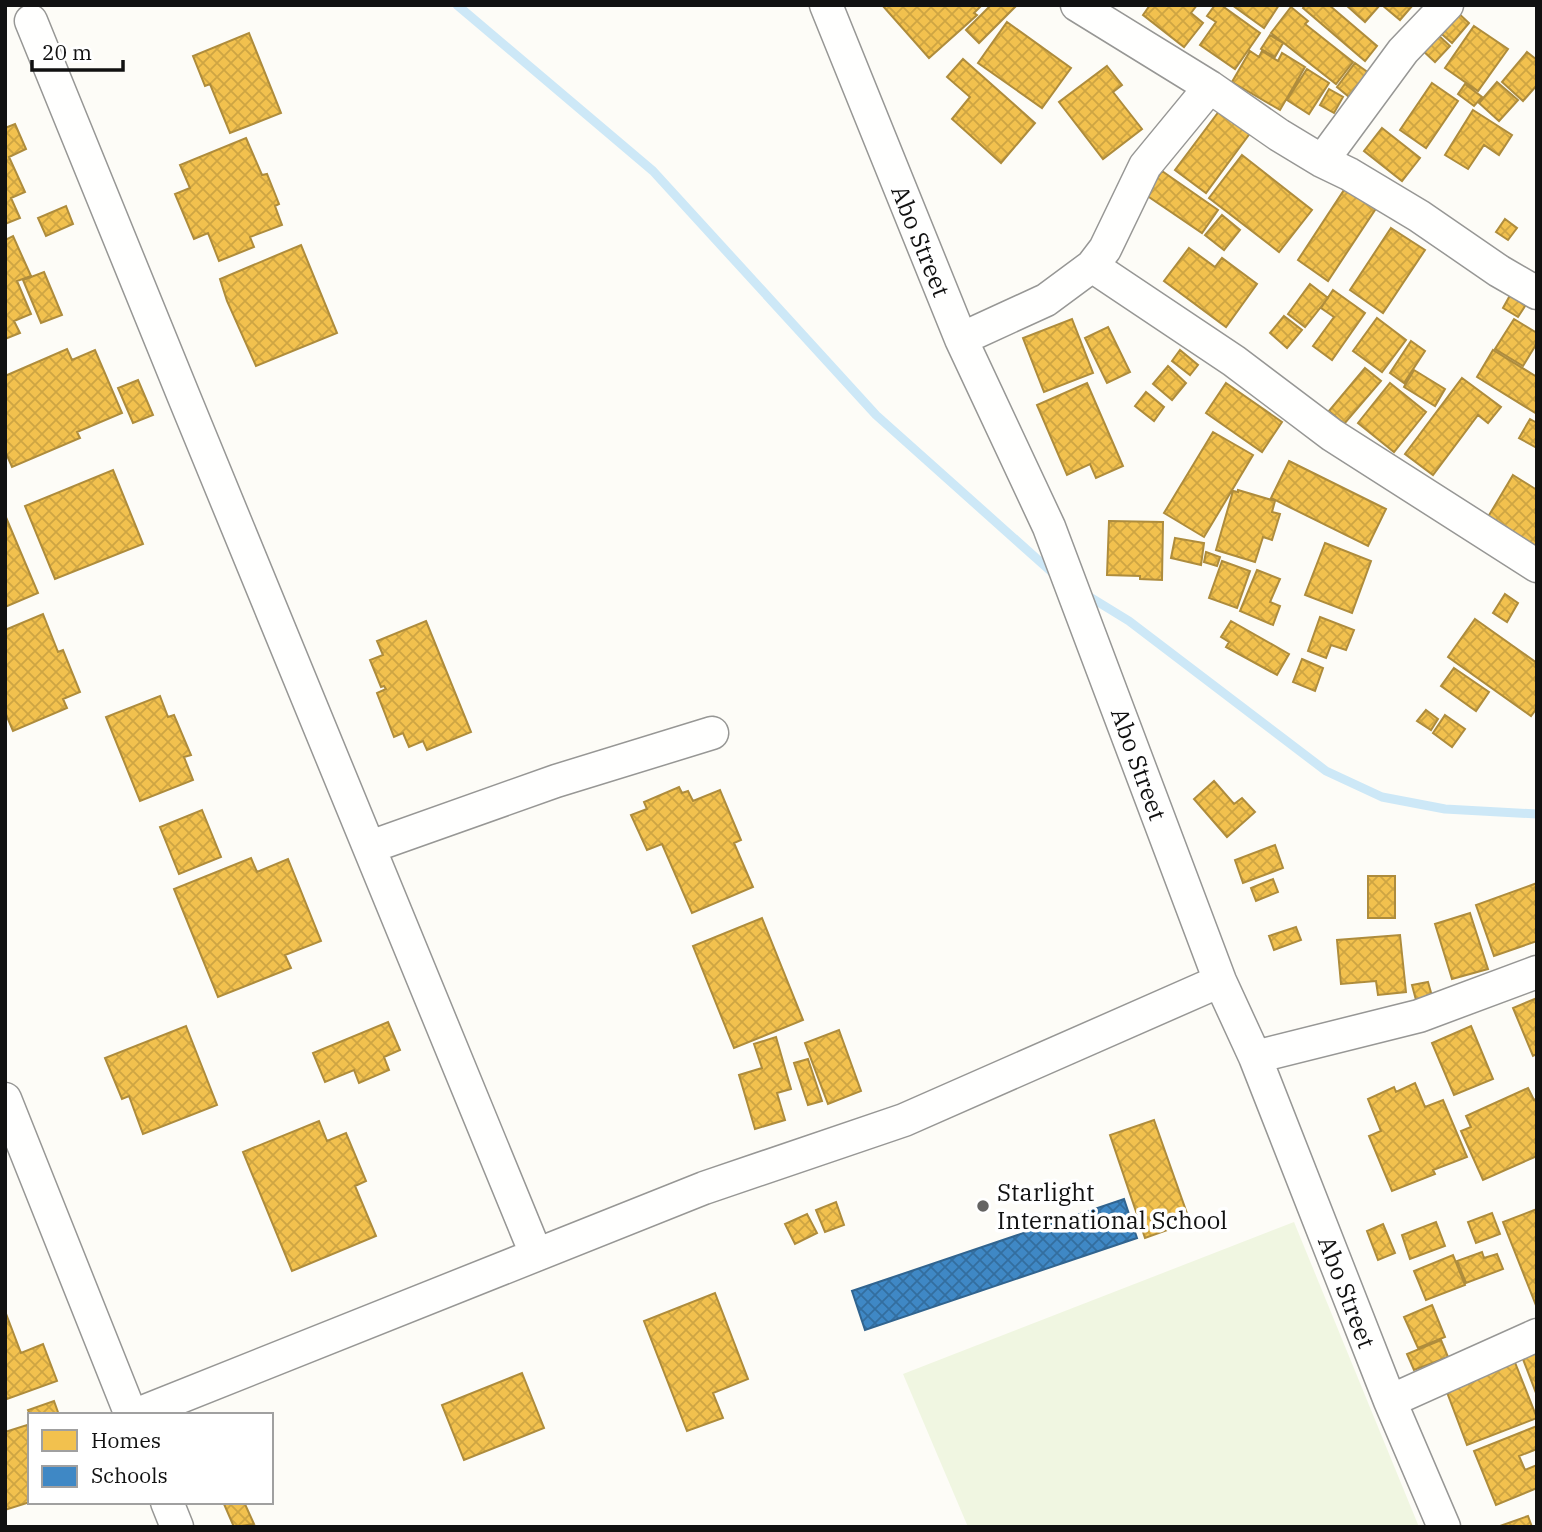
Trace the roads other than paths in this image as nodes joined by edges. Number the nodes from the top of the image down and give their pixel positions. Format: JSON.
{"nodes":[{"id":1,"x":826,"y":5,"type":"edge"},
{"id":2,"x":1447,"y":5,"type":"edge"},
{"id":3,"x":1094,"y":9,"type":"edge"},
{"id":4,"x":31,"y":21,"type":"dead end"},
{"id":5,"x":1210,"y":87,"type":"junction"},
{"id":6,"x":1322,"y":161,"type":"junction"},
{"id":7,"x":1092,"y":266,"type":"junction"},
{"id":8,"x":1537,"y":293,"type":"edge"},
{"id":9,"x":961,"y":339,"type":"junction"},
{"id":10,"x":1537,"y":566,"type":"edge"},
{"id":11,"x":712,"y":733,"type":"dead end"},
{"id":12,"x":370,"y":847,"type":"junction"},
{"id":13,"x":1537,"y":972,"type":"edge"},
{"id":14,"x":1220,"y":981,"type":"junction"},
{"id":15,"x":1255,"y":1057,"type":"junction"},
{"id":16,"x":5,"y":1099,"type":"edge"},
{"id":17,"x":536,"y":1254,"type":"junction"},
{"id":18,"x":1537,"y":1335,"type":"edge"},
{"id":19,"x":1390,"y":1401,"type":"junction"},
{"id":20,"x":132,"y":1413,"type":"edge"},
{"id":21,"x":138,"y":1413,"type":"edge"},
{"id":22,"x":168,"y":1504,"type":"edge"},
{"id":23,"x":177,"y":1527,"type":"edge"},
{"id":24,"x":1444,"y":1527,"type":"edge"}],
"edges":[{"from":1,"to":9,"type":"street","name":"Abo Street"},
{"from":2,"to":6,"type":"street"},
{"from":3,"to":5,"type":"street"},
{"from":4,"to":12,"type":"street"},
{"from":5,"to":6,"type":"street"},
{"from":5,"to":7,"type":"street"},
{"from":6,"to":8,"type":"street"},
{"from":7,"to":9,"type":"street"},
{"from":7,"to":10,"type":"street"},
{"from":9,"to":14,"type":"street","name":"Abo Street"},
{"from":11,"to":12,"type":"street"},
{"from":12,"to":17,"type":"street"},
{"from":13,"to":15,"type":"street"},
{"from":14,"to":15,"type":"street","name":"Abo Street"},
{"from":14,"to":17,"type":"street"},
{"from":15,"to":19,"type":"street","name":"Abo Street"},
{"from":16,"to":20,"type":"street"},
{"from":17,"to":21,"type":"street"},
{"from":18,"to":19,"type":"street"},
{"from":19,"to":24,"type":"street","name":"Abo Street"},
{"from":22,"to":23,"type":"street"}]}
